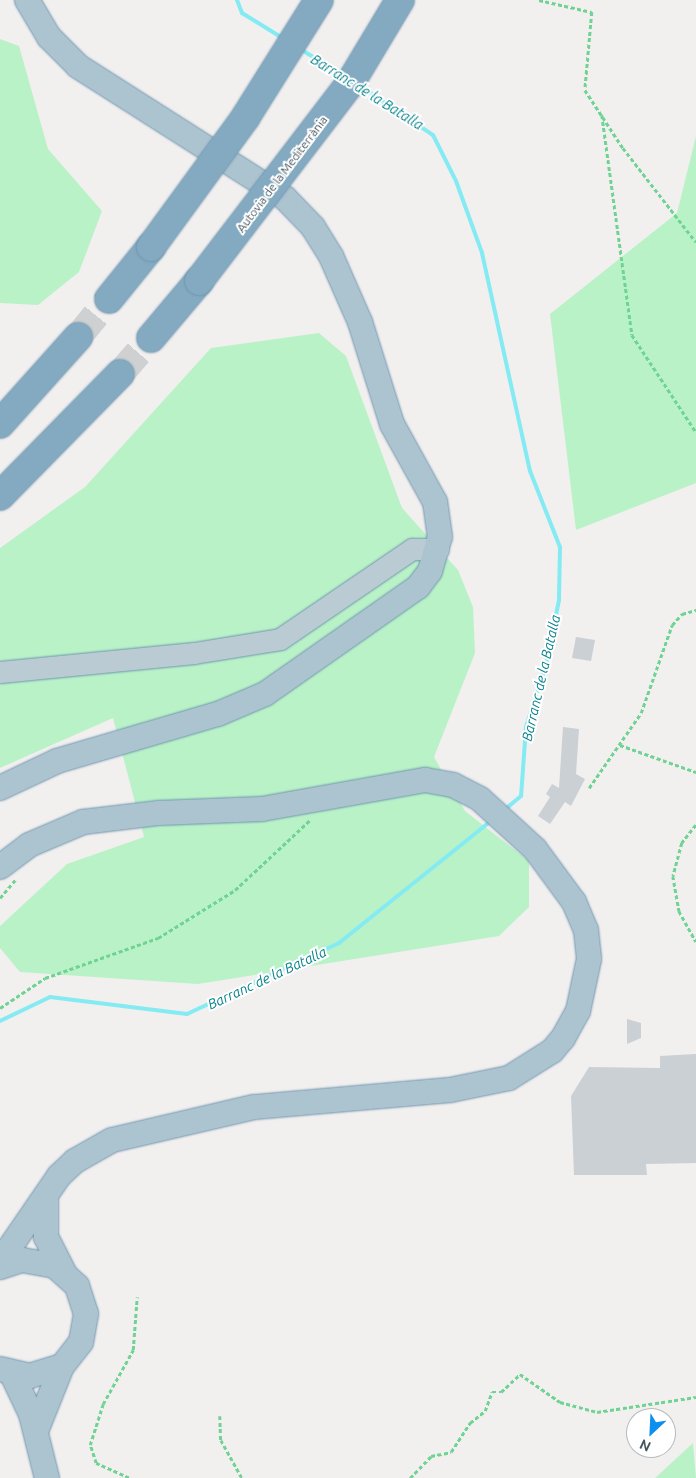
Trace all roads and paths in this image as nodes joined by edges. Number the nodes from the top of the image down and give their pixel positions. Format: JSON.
{"nodes":[{"id":1,"x":27,"y":0,"type":"edge"},
{"id":2,"x":319,"y":0,"type":"edge"},
{"id":3,"x":400,"y":0,"type":"edge"},
{"id":4,"x":539,"y":0,"type":"edge"},
{"id":5,"x":602,"y":115,"type":"junction"},
{"id":6,"x":696,"y":242,"type":"edge"},
{"id":7,"x":110,"y":299,"type":"tunnel mouth"},
{"id":8,"x":78,"y":337,"type":"tunnel mouth"},
{"id":9,"x":151,"y":338,"type":"tunnel mouth"},
{"id":10,"x":120,"y":374,"type":"tunnel mouth"},
{"id":11,"x":0,"y":424,"type":"edge"},
{"id":12,"x":696,"y":432,"type":"edge"},
{"id":13,"x":0,"y":496,"type":"edge"},
{"id":14,"x":438,"y":550,"type":"junction"},
{"id":15,"x":696,"y":610,"type":"edge"},
{"id":16,"x":0,"y":672,"type":"edge"},
{"id":17,"x":620,"y":745,"type":"junction"},
{"id":18,"x":696,"y":772,"type":"edge"},
{"id":19,"x":0,"y":788,"type":"edge"},
{"id":20,"x":589,"y":788,"type":"dead end"},
{"id":21,"x":318,"y":813,"type":"dead end"},
{"id":22,"x":696,"y":825,"type":"edge"},
{"id":23,"x":0,"y":866,"type":"edge"},
{"id":24,"x":696,"y":942,"type":"edge"},
{"id":25,"x":0,"y":1008,"type":"edge"},
{"id":26,"x":47,"y":1192,"type":"junction"},
{"id":27,"x":0,"y":1262,"type":"edge"},
{"id":28,"x":0,"y":1267,"type":"edge"},
{"id":29,"x":64,"y":1272,"type":"junction"},
{"id":30,"x":137,"y":1296,"type":"dead end"},
{"id":31,"x":62,"y":1366,"type":"junction"},
{"id":32,"x":6,"y":1371,"type":"edge"},
{"id":33,"x":696,"y":1397,"type":"edge"},
{"id":34,"x":220,"y":1416,"type":"dead end"},
{"id":35,"x":36,"y":1431,"type":"junction"},
{"id":36,"x":47,"y":1478,"type":"edge"},
{"id":37,"x":128,"y":1478,"type":"edge"},
{"id":38,"x":242,"y":1478,"type":"edge"},
{"id":39,"x":410,"y":1478,"type":"edge"}],
"edges":[{"from":1,"to":14,"type":"main road"},
{"from":2,"to":7,"type":"highway","bridge":true},
{"from":3,"to":9,"type":"highway","name":"Autovia de la Mediterrània","bridge":true},
{"from":4,"to":5,"type":"path"},
{"from":5,"to":6,"type":"path"},
{"from":5,"to":12,"type":"path"},
{"from":8,"to":11,"type":"highway"},
{"from":10,"to":13,"type":"highway"},
{"from":14,"to":16,"type":"street"},
{"from":14,"to":19,"type":"main road"},
{"from":15,"to":17,"type":"path"},
{"from":17,"to":18,"type":"path"},
{"from":17,"to":20,"type":"path"},
{"from":21,"to":25,"type":"path"},
{"from":22,"to":24,"type":"path"},
{"from":23,"to":26,"type":"main road"},
{"from":26,"to":27,"type":"main road"},
{"from":26,"to":29,"type":"main road"},
{"from":28,"to":29,"type":"main road"},
{"from":29,"to":31,"type":"main road"},
{"from":30,"to":37,"type":"path"},
{"from":31,"to":32,"type":"main road"},
{"from":31,"to":35,"type":"main road"},
{"from":32,"to":35,"type":"main road"},
{"from":33,"to":39,"type":"path"},
{"from":34,"to":38,"type":"path"},
{"from":35,"to":36,"type":"main road"}]}
